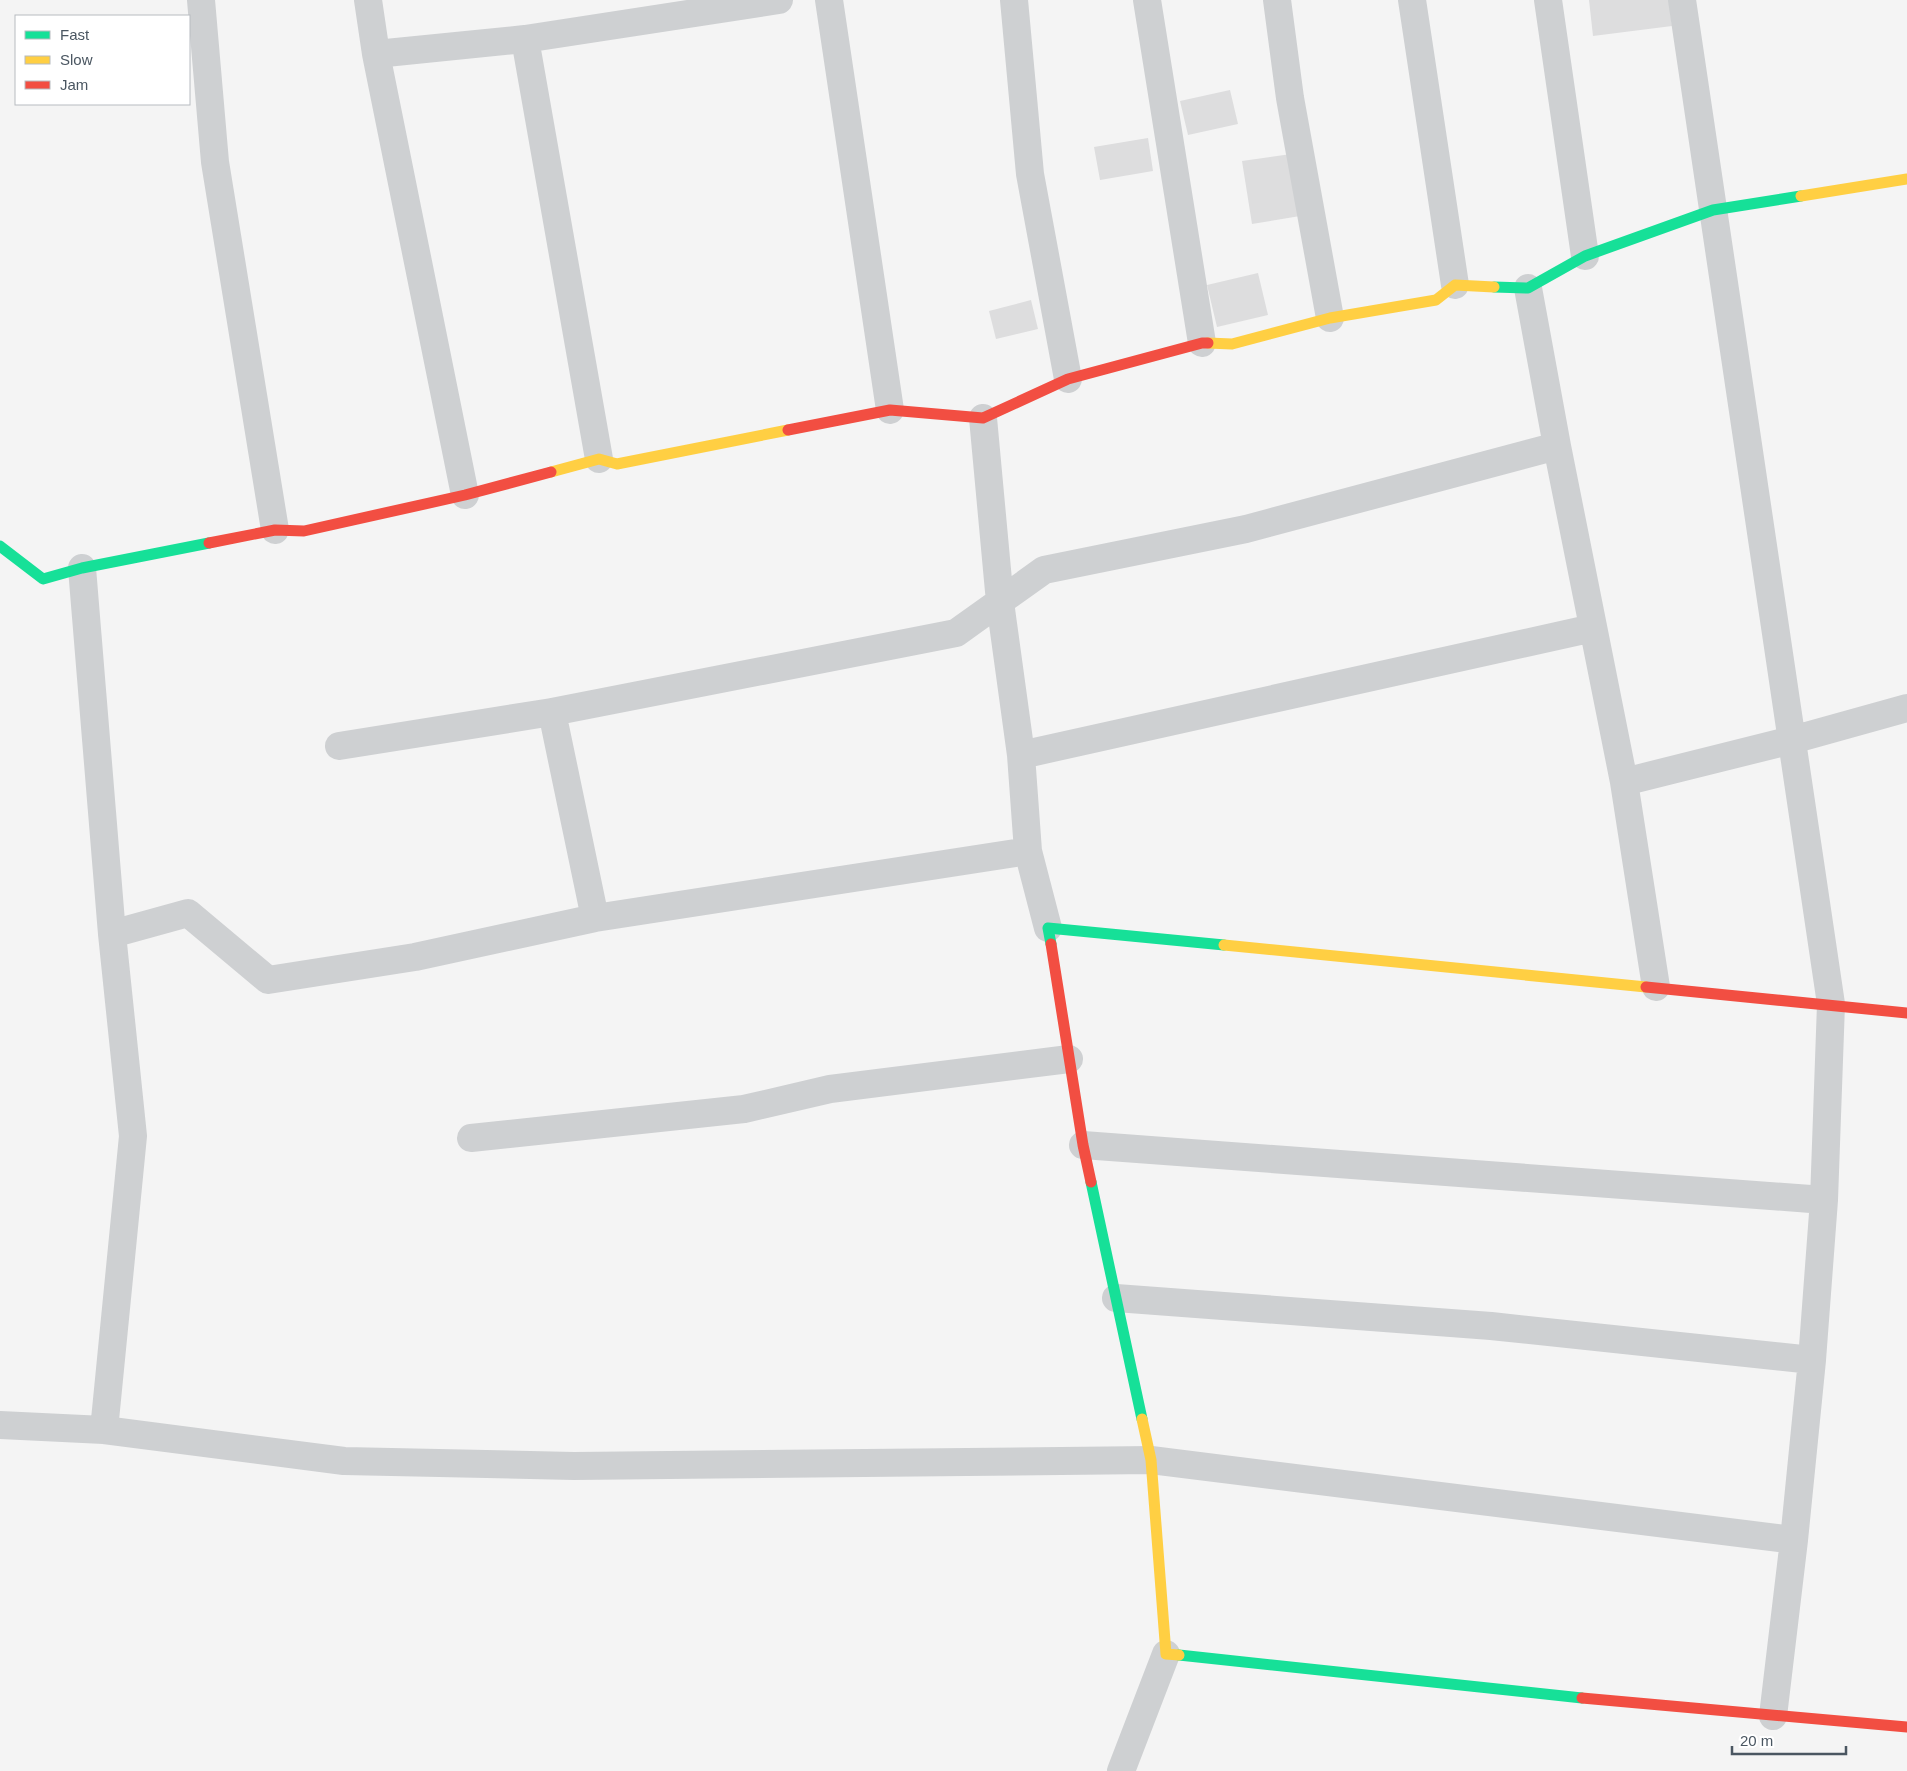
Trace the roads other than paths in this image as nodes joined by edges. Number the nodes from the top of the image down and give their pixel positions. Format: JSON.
{"nodes":[{"id":1,"x":201,"y":0,"type":"edge"},
{"id":2,"x":368,"y":0,"type":"edge"},
{"id":3,"x":779,"y":0,"type":"edge"},
{"id":4,"x":830,"y":0,"type":"edge"},
{"id":5,"x":1014,"y":0,"type":"edge"},
{"id":6,"x":1147,"y":0,"type":"edge"},
{"id":7,"x":1277,"y":0,"type":"edge"},
{"id":8,"x":1412,"y":0,"type":"edge"},
{"id":9,"x":1548,"y":0,"type":"edge"},
{"id":10,"x":1682,"y":0,"type":"edge"},
{"id":11,"x":525,"y":39,"type":"junction"},
{"id":12,"x":376,"y":54,"type":"junction"},
{"id":13,"x":1907,"y":179,"type":"edge"},
{"id":14,"x":1713,"y":210,"type":"junction"},
{"id":15,"x":1585,"y":256,"type":"junction"},
{"id":16,"x":1455,"y":285,"type":"junction"},
{"id":17,"x":1528,"y":288,"type":"junction"},
{"id":18,"x":1330,"y":318,"type":"junction"},
{"id":19,"x":1202,"y":343,"type":"junction"},
{"id":20,"x":1068,"y":379,"type":"junction"},
{"id":21,"x":890,"y":410,"type":"junction"},
{"id":22,"x":983,"y":418,"type":"junction"},
{"id":23,"x":1557,"y":446,"type":"junction"},
{"id":24,"x":599,"y":459,"type":"junction"},
{"id":25,"x":465,"y":495,"type":"junction"},
{"id":26,"x":274,"y":530,"type":"junction"},
{"id":27,"x":0,"y":546,"type":"edge"},
{"id":28,"x":82,"y":568,"type":"junction"},
{"id":29,"x":1000,"y":602,"type":"junction"},
{"id":30,"x":1593,"y":628,"type":"junction"},
{"id":31,"x":1907,"y":708,"type":"edge"},
{"id":32,"x":552,"y":712,"type":"junction"},
{"id":33,"x":1792,"y":740,"type":"junction"},
{"id":34,"x":339,"y":746,"type":"dead end"},
{"id":35,"x":1021,"y":755,"type":"junction"},
{"id":36,"x":1624,"y":782,"type":"junction"},
{"id":37,"x":1028,"y":851,"type":"junction"},
{"id":38,"x":594,"y":918,"type":"junction"},
{"id":39,"x":1048,"y":928,"type":"junction"},
{"id":40,"x":112,"y":934,"type":"junction"},
{"id":41,"x":1656,"y":987,"type":"junction"},
{"id":42,"x":1831,"y":1004,"type":"junction"},
{"id":43,"x":1907,"y":1013,"type":"edge"},
{"id":44,"x":1069,"y":1059,"type":"junction"},
{"id":45,"x":471,"y":1138,"type":"dead end"},
{"id":46,"x":1083,"y":1145,"type":"junction"},
{"id":47,"x":1824,"y":1200,"type":"junction"},
{"id":48,"x":1116,"y":1298,"type":"junction"},
{"id":49,"x":1812,"y":1360,"type":"junction"},
{"id":50,"x":0,"y":1425,"type":"edge"},
{"id":51,"x":104,"y":1430,"type":"junction"},
{"id":52,"x":1151,"y":1460,"type":"junction"},
{"id":53,"x":1794,"y":1540,"type":"junction"},
{"id":54,"x":1166,"y":1654,"type":"junction"},
{"id":55,"x":1773,"y":1716,"type":"junction"},
{"id":56,"x":1907,"y":1727,"type":"edge"},
{"id":57,"x":1121,"y":1771,"type":"edge"}],
"edges":[{"from":1,"to":26,"type":"street"},
{"from":2,"to":12,"type":"street"},
{"from":3,"to":11,"type":"street"},
{"from":4,"to":21,"type":"street"},
{"from":5,"to":20,"type":"street"},
{"from":6,"to":19,"type":"street"},
{"from":7,"to":18,"type":"street"},
{"from":8,"to":16,"type":"street"},
{"from":9,"to":15,"type":"street"},
{"from":10,"to":14,"type":"street"},
{"from":11,"to":12,"type":"street"},
{"from":11,"to":24,"type":"street"},
{"from":12,"to":25,"type":"street"},
{"from":13,"to":14,"type":"street"},
{"from":14,"to":15,"type":"street"},
{"from":14,"to":33,"type":"street"},
{"from":15,"to":17,"type":"street"},
{"from":16,"to":17,"type":"street"},
{"from":16,"to":18,"type":"street"},
{"from":17,"to":23,"type":"street"},
{"from":18,"to":19,"type":"street"},
{"from":19,"to":20,"type":"street"},
{"from":20,"to":22,"type":"street"},
{"from":21,"to":22,"type":"street"},
{"from":21,"to":24,"type":"street"},
{"from":22,"to":29,"type":"street"},
{"from":23,"to":29,"type":"street"},
{"from":23,"to":30,"type":"street"},
{"from":24,"to":25,"type":"street"},
{"from":25,"to":26,"type":"street"},
{"from":26,"to":28,"type":"street"},
{"from":27,"to":28,"type":"street"},
{"from":28,"to":40,"type":"street"},
{"from":29,"to":32,"type":"street"},
{"from":29,"to":35,"type":"street"},
{"from":30,"to":35,"type":"street"},
{"from":30,"to":36,"type":"street"},
{"from":31,"to":33,"type":"street"},
{"from":32,"to":34,"type":"street"},
{"from":32,"to":38,"type":"street"},
{"from":33,"to":36,"type":"street"},
{"from":33,"to":42,"type":"street"},
{"from":35,"to":37,"type":"street"},
{"from":36,"to":41,"type":"street"},
{"from":37,"to":38,"type":"street"},
{"from":37,"to":39,"type":"street"},
{"from":38,"to":40,"type":"street"},
{"from":39,"to":41,"type":"street"},
{"from":39,"to":44,"type":"street"},
{"from":40,"to":51,"type":"street"},
{"from":41,"to":42,"type":"street"},
{"from":42,"to":43,"type":"street"},
{"from":42,"to":47,"type":"street"},
{"from":44,"to":45,"type":"street"},
{"from":44,"to":46,"type":"street"},
{"from":46,"to":47,"type":"street"},
{"from":46,"to":48,"type":"street"},
{"from":47,"to":49,"type":"street"},
{"from":48,"to":49,"type":"street"},
{"from":48,"to":52,"type":"street"},
{"from":49,"to":53,"type":"street"},
{"from":50,"to":51,"type":"street"},
{"from":51,"to":52,"type":"street"},
{"from":52,"to":53,"type":"street"},
{"from":52,"to":54,"type":"street"},
{"from":53,"to":55,"type":"street"},
{"from":54,"to":55,"type":"street"},
{"from":54,"to":57,"type":"street"},
{"from":55,"to":56,"type":"street"}]}
